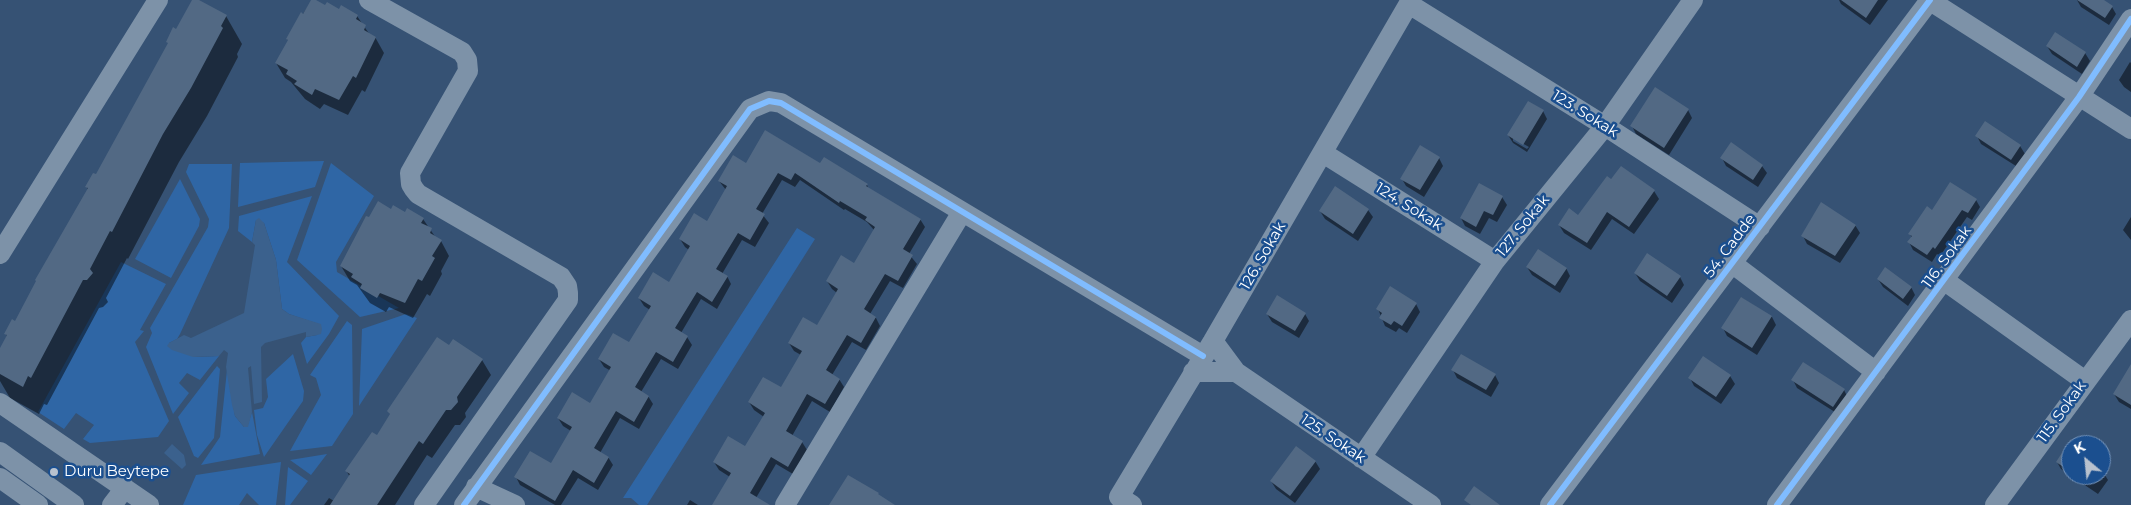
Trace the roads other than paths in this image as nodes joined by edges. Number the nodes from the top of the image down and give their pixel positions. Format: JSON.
{"nodes":[{"id":1,"x":158,"y":0,"type":"edge"},
{"id":2,"x":369,"y":0,"type":"edge"},
{"id":3,"x":1693,"y":0,"type":"edge"},
{"id":4,"x":1929,"y":0,"type":"edge"},
{"id":5,"x":1410,"y":2,"type":"edge"},
{"id":6,"x":2131,"y":19,"type":"edge"},
{"id":7,"x":2079,"y":97,"type":"junction"},
{"id":8,"x":1605,"y":126,"type":"junction"},
{"id":9,"x":2131,"y":129,"type":"edge"},
{"id":10,"x":1323,"y":153,"type":"junction"},
{"id":11,"x":962,"y":212,"type":"junction"},
{"id":12,"x":1760,"y":227,"type":"junction"},
{"id":13,"x":0,"y":254,"type":"edge"},
{"id":14,"x":1495,"y":261,"type":"junction"},
{"id":15,"x":1733,"y":264,"type":"junction"},
{"id":16,"x":1944,"y":281,"type":"junction"},
{"id":17,"x":2131,"y":320,"type":"edge"},
{"id":18,"x":1203,"y":356,"type":"junction"},
{"id":19,"x":1236,"y":372,"type":"junction"},
{"id":20,"x":1876,"y":372,"type":"junction"},
{"id":21,"x":2085,"y":381,"type":"junction"},
{"id":22,"x":0,"y":403,"type":"edge"},
{"id":23,"x":0,"y":452,"type":"edge"},
{"id":24,"x":1361,"y":458,"type":"junction"},
{"id":25,"x":0,"y":478,"type":"edge"},
{"id":26,"x":476,"y":487,"type":"junction"},
{"id":27,"x":125,"y":488,"type":"junction"},
{"id":28,"x":1122,"y":502,"type":"edge"},
{"id":29,"x":38,"y":505,"type":"edge"},
{"id":30,"x":74,"y":505,"type":"edge"},
{"id":31,"x":112,"y":505,"type":"edge"},
{"id":32,"x":149,"y":505,"type":"edge"},
{"id":33,"x":424,"y":505,"type":"edge"},
{"id":34,"x":464,"y":505,"type":"edge"},
{"id":35,"x":515,"y":505,"type":"edge"},
{"id":36,"x":785,"y":505,"type":"edge"},
{"id":37,"x":1431,"y":505,"type":"edge"},
{"id":38,"x":1550,"y":505,"type":"edge"},
{"id":39,"x":1777,"y":505,"type":"edge"},
{"id":40,"x":1995,"y":505,"type":"edge"}],
"edges":[{"from":1,"to":13,"type":"street"},
{"from":2,"to":33,"type":"street"},
{"from":3,"to":8,"type":"street","name":"127. Sokak"},
{"from":4,"to":7,"type":"street"},
{"from":4,"to":12,"type":"street","name":"54. Cadde"},
{"from":5,"to":8,"type":"street","name":"123. Sokak"},
{"from":5,"to":10,"type":"street","name":"126. Sokak"},
{"from":6,"to":7,"type":"street","name":"116. Sokak"},
{"from":7,"to":9,"type":"street"},
{"from":7,"to":16,"type":"street","name":"116. Sokak"},
{"from":8,"to":12,"type":"street","name":"123. Sokak"},
{"from":8,"to":14,"type":"street","name":"127. Sokak"},
{"from":10,"to":14,"type":"street","name":"124. Sokak"},
{"from":10,"to":18,"type":"street","name":"126. Sokak"},
{"from":11,"to":18,"type":"street"},
{"from":11,"to":26,"type":"street"},
{"from":11,"to":36,"type":"street"},
{"from":12,"to":15,"type":"street","name":"54. Cadde"},
{"from":14,"to":24,"type":"street","name":"127. Sokak"},
{"from":15,"to":20,"type":"street"},
{"from":15,"to":38,"type":"street","name":"54. Cadde"},
{"from":16,"to":20,"type":"street","name":"116. Sokak"},
{"from":16,"to":21,"type":"street"},
{"from":17,"to":21,"type":"street","name":"115. Sokak"},
{"from":18,"to":19,"type":"street","name":"125. Sokak"},
{"from":18,"to":19,"type":"street"},
{"from":18,"to":28,"type":"street","name":"126. Sokak"},
{"from":19,"to":24,"type":"street","name":"125. Sokak"},
{"from":20,"to":39,"type":"street","name":"116. Sokak"},
{"from":21,"to":40,"type":"street","name":"115. Sokak"},
{"from":22,"to":27,"type":"street"},
{"from":23,"to":30,"type":"street"},
{"from":24,"to":37,"type":"street","name":"125. Sokak"},
{"from":25,"to":29,"type":"street"},
{"from":26,"to":34,"type":"street"},
{"from":26,"to":35,"type":"street"},
{"from":27,"to":31,"type":"street"},
{"from":27,"to":32,"type":"street"}]}
